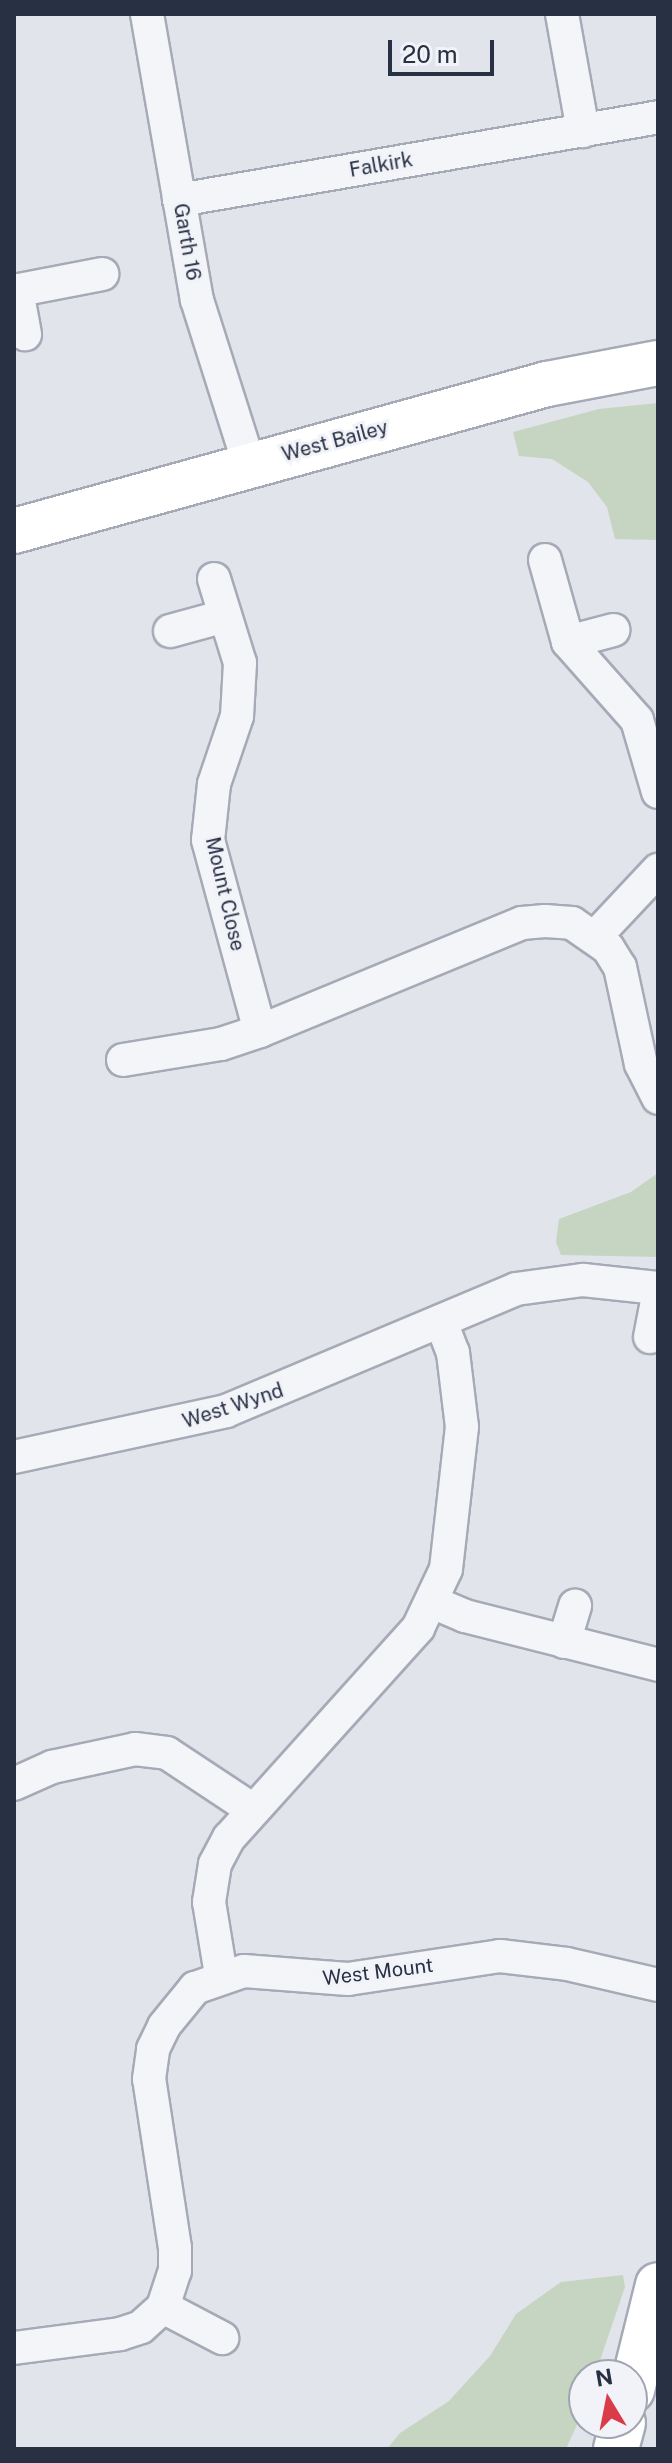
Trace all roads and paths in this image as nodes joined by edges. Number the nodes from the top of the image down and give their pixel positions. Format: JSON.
{"nodes":[{"id":1,"x":147,"y":14,"type":"edge"},
{"id":2,"x":562,"y":14,"type":"edge"},
{"id":3,"x":658,"y":117,"type":"edge"},
{"id":4,"x":583,"y":131,"type":"junction"},
{"id":5,"x":179,"y":200,"type":"junction"},
{"id":6,"x":102,"y":274,"type":"dead end"},
{"id":7,"x":16,"y":290,"type":"edge"},
{"id":8,"x":25,"y":334,"type":"dead end"},
{"id":9,"x":658,"y":363,"type":"edge"},
{"id":10,"x":249,"y":464,"type":"junction"},
{"id":11,"x":14,"y":531,"type":"edge"},
{"id":12,"x":545,"y":560,"type":"dead end"},
{"id":13,"x":214,"y":579,"type":"dead end"},
{"id":14,"x":225,"y":616,"type":"junction"},
{"id":15,"x":613,"y":630,"type":"dead end"},
{"id":16,"x":170,"y":631,"type":"dead end"},
{"id":17,"x":568,"y":642,"type":"junction"},
{"id":18,"x":658,"y":792,"type":"edge"},
{"id":19,"x":658,"y":870,"type":"edge"},
{"id":20,"x":596,"y":936,"type":"junction"},
{"id":21,"x":260,"y":1031,"type":"junction"},
{"id":22,"x":123,"y":1060,"type":"dead end"},
{"id":23,"x":658,"y":1098,"type":"edge"},
{"id":24,"x":658,"y":1288,"type":"edge"},
{"id":25,"x":658,"y":1296,"type":"edge"},
{"id":26,"x":441,"y":1321,"type":"junction"},
{"id":27,"x":650,"y":1337,"type":"dead end"},
{"id":28,"x":14,"y":1457,"type":"edge"},
{"id":29,"x":432,"y":1602,"type":"junction"},
{"id":30,"x":575,"y":1606,"type":"dead end"},
{"id":31,"x":564,"y":1642,"type":"junction"},
{"id":32,"x":658,"y":1665,"type":"edge"},
{"id":33,"x":14,"y":1784,"type":"edge"},
{"id":34,"x":253,"y":1810,"type":"junction"},
{"id":35,"x":221,"y":1975,"type":"junction"},
{"id":36,"x":658,"y":1985,"type":"edge"},
{"id":37,"x":658,"y":2285,"type":"edge"},
{"id":38,"x":163,"y":2307,"type":"junction"},
{"id":39,"x":222,"y":2338,"type":"dead end"},
{"id":40,"x":14,"y":2348,"type":"edge"},
{"id":41,"x":640,"y":2359,"type":"edge"}],
"edges":[{"from":1,"to":5,"type":"street","name":"Garth 16"},
{"from":2,"to":4,"type":"street"},
{"from":3,"to":4,"type":"street","name":"Falkirk"},
{"from":4,"to":5,"type":"street","name":"Falkirk"},
{"from":5,"to":10,"type":"street","name":"Garth 16"},
{"from":6,"to":7,"type":"street"},
{"from":7,"to":8,"type":"street"},
{"from":9,"to":10,"type":"street","name":"West Bailey"},
{"from":10,"to":11,"type":"street","name":"West Bailey"},
{"from":12,"to":17,"type":"street"},
{"from":13,"to":14,"type":"street","name":"Mount Close"},
{"from":14,"to":16,"type":"street"},
{"from":14,"to":21,"type":"street","name":"Mount Close"},
{"from":15,"to":17,"type":"street"},
{"from":17,"to":18,"type":"street"},
{"from":19,"to":20,"type":"street"},
{"from":20,"to":21,"type":"street"},
{"from":20,"to":23,"type":"street"},
{"from":21,"to":22,"type":"street"},
{"from":24,"to":26,"type":"street","name":"West Wynd"},
{"from":25,"to":27,"type":"street"},
{"from":26,"to":28,"type":"street","name":"West Wynd"},
{"from":26,"to":29,"type":"street"},
{"from":29,"to":31,"type":"street"},
{"from":29,"to":34,"type":"street"},
{"from":30,"to":31,"type":"street"},
{"from":31,"to":32,"type":"street"},
{"from":33,"to":34,"type":"street"},
{"from":34,"to":35,"type":"street"},
{"from":35,"to":36,"type":"street","name":"West Mount"},
{"from":35,"to":38,"type":"street","name":"West Mount"},
{"from":37,"to":41,"type":"street"},
{"from":38,"to":39,"type":"street"},
{"from":38,"to":40,"type":"street"}]}
